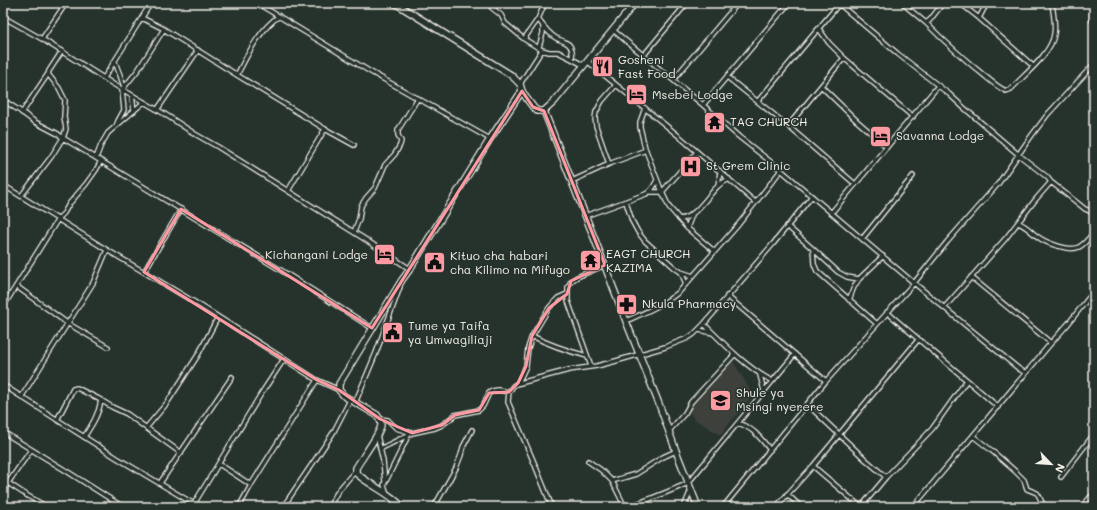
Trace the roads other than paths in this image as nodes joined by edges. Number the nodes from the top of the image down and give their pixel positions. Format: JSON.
{"nodes":[{"id":1,"x":66,"y":3,"type":"edge"},
{"id":2,"x":151,"y":3,"type":"edge"},
{"id":3,"x":257,"y":3,"type":"edge"},
{"id":4,"x":395,"y":3,"type":"edge"},
{"id":5,"x":488,"y":3,"type":"edge"},
{"id":6,"x":544,"y":3,"type":"edge"},
{"id":7,"x":635,"y":3,"type":"edge"},
{"id":8,"x":687,"y":3,"type":"edge"},
{"id":9,"x":738,"y":3,"type":"edge"},
{"id":10,"x":788,"y":3,"type":"edge"},
{"id":11,"x":839,"y":3,"type":"edge"},
{"id":12,"x":902,"y":3,"type":"edge"},
{"id":13,"x":943,"y":3,"type":"edge"},
{"id":14,"x":960,"y":3,"type":"edge"},
{"id":15,"x":987,"y":3,"type":"edge"},
{"id":16,"x":1052,"y":3,"type":"edge"},
{"id":17,"x":1092,"y":3,"type":"edge"},
{"id":18,"x":272,"y":11,"type":"junction"},
{"id":19,"x":279,"y":16,"type":"junction"},
{"id":20,"x":3,"y":17,"type":"edge"},
{"id":21,"x":142,"y":18,"type":"junction"},
{"id":22,"x":979,"y":18,"type":"junction"},
{"id":23,"x":538,"y":19,"type":"junction"},
{"id":24,"x":1092,"y":20,"type":"dead end"},
{"id":25,"x":272,"y":21,"type":"junction"},
{"id":26,"x":926,"y":23,"type":"junction"},
{"id":27,"x":544,"y":26,"type":"junction"},
{"id":28,"x":819,"y":28,"type":"junction"},
{"id":29,"x":164,"y":29,"type":"junction"},
{"id":30,"x":613,"y":30,"type":"junction"},
{"id":31,"x":42,"y":39,"type":"junction"},
{"id":32,"x":524,"y":39,"type":"junction"},
{"id":33,"x":541,"y":48,"type":"junction"},
{"id":34,"x":198,"y":50,"type":"junction"},
{"id":35,"x":62,"y":51,"type":"junction"},
{"id":36,"x":644,"y":56,"type":"junction"},
{"id":37,"x":844,"y":58,"type":"junction"},
{"id":38,"x":572,"y":59,"type":"junction"},
{"id":39,"x":114,"y":62,"type":"junction"},
{"id":40,"x":585,"y":63,"type":"junction"},
{"id":41,"x":1094,"y":64,"type":"edge"},
{"id":42,"x":1033,"y":66,"type":"junction"},
{"id":43,"x":48,"y":74,"type":"junction"},
{"id":44,"x":236,"y":75,"type":"junction"},
{"id":45,"x":727,"y":77,"type":"junction"},
{"id":46,"x":104,"y":78,"type":"junction"},
{"id":47,"x":674,"y":80,"type":"junction"},
{"id":48,"x":520,"y":84,"type":"junction"},
{"id":49,"x":616,"y":85,"type":"junction"},
{"id":50,"x":821,"y":86,"type":"junction"},
{"id":51,"x":938,"y":86,"type":"junction"},
{"id":52,"x":123,"y":88,"type":"junction"},
{"id":53,"x":522,"y":91,"type":"junction"},
{"id":54,"x":132,"y":95,"type":"junction"},
{"id":55,"x":418,"y":98,"type":"junction"},
{"id":56,"x":3,"y":100,"type":"edge"},
{"id":57,"x":758,"y":101,"type":"junction"},
{"id":58,"x":144,"y":102,"type":"junction"},
{"id":59,"x":703,"y":105,"type":"junction"},
{"id":60,"x":645,"y":108,"type":"junction"},
{"id":61,"x":158,"y":110,"type":"junction"},
{"id":62,"x":134,"y":111,"type":"junction"},
{"id":63,"x":544,"y":111,"type":"junction"},
{"id":64,"x":22,"y":113,"type":"junction"},
{"id":65,"x":913,"y":117,"type":"junction"},
{"id":66,"x":116,"y":126,"type":"junction"},
{"id":67,"x":788,"y":126,"type":"junction"},
{"id":68,"x":325,"y":129,"type":"junction"},
{"id":69,"x":63,"y":138,"type":"junction"},
{"id":70,"x":490,"y":139,"type":"junction"},
{"id":71,"x":354,"y":145,"type":"dead end"},
{"id":72,"x":887,"y":147,"type":"junction"},
{"id":73,"x":646,"y":150,"type":"junction"},
{"id":74,"x":639,"y":152,"type":"junction"},
{"id":75,"x":697,"y":152,"type":"junction"},
{"id":76,"x":1019,"y":155,"type":"junction"},
{"id":77,"x":649,"y":157,"type":"junction"},
{"id":78,"x":96,"y":158,"type":"junction"},
{"id":79,"x":101,"y":161,"type":"junction"},
{"id":80,"x":609,"y":164,"type":"junction"},
{"id":81,"x":781,"y":170,"type":"junction"},
{"id":82,"x":720,"y":171,"type":"junction"},
{"id":83,"x":913,"y":176,"type":"dead end"},
{"id":84,"x":729,"y":179,"type":"junction"},
{"id":85,"x":657,"y":180,"type":"junction"},
{"id":86,"x":572,"y":181,"type":"junction"},
{"id":87,"x":1051,"y":182,"type":"junction"},
{"id":88,"x":855,"y":184,"type":"junction"},
{"id":89,"x":3,"y":185,"type":"edge"},
{"id":90,"x":718,"y":186,"type":"junction"},
{"id":91,"x":288,"y":191,"type":"junction"},
{"id":92,"x":651,"y":192,"type":"junction"},
{"id":93,"x":662,"y":192,"type":"junction"},
{"id":94,"x":21,"y":196,"type":"junction"},
{"id":95,"x":812,"y":196,"type":"junction"},
{"id":96,"x":626,"y":202,"type":"junction"},
{"id":97,"x":755,"y":202,"type":"junction"},
{"id":98,"x":181,"y":209,"type":"junction"},
{"id":99,"x":832,"y":212,"type":"junction"},
{"id":100,"x":1094,"y":213,"type":"edge"},
{"id":101,"x":693,"y":214,"type":"junction"},
{"id":102,"x":585,"y":216,"type":"junction"},
{"id":103,"x":58,"y":219,"type":"junction"},
{"id":104,"x":679,"y":219,"type":"junction"},
{"id":105,"x":1018,"y":223,"type":"junction"},
{"id":106,"x":787,"y":226,"type":"junction"},
{"id":107,"x":687,"y":228,"type":"junction"},
{"id":108,"x":354,"y":232,"type":"junction"},
{"id":109,"x":1094,"y":232,"type":"edge"},
{"id":110,"x":862,"y":239,"type":"junction"},
{"id":111,"x":813,"y":249,"type":"junction"},
{"id":112,"x":107,"y":250,"type":"junction"},
{"id":113,"x":714,"y":251,"type":"junction"},
{"id":114,"x":883,"y":256,"type":"junction"},
{"id":115,"x":605,"y":265,"type":"junction"},
{"id":116,"x":410,"y":269,"type":"junction"},
{"id":117,"x":144,"y":272,"type":"junction"},
{"id":118,"x":681,"y":272,"type":"junction"},
{"id":119,"x":693,"y":276,"type":"junction"},
{"id":120,"x":971,"y":277,"type":"junction"},
{"id":121,"x":859,"y":279,"type":"junction"},
{"id":122,"x":402,"y":280,"type":"junction"},
{"id":123,"x":914,"y":283,"type":"junction"},
{"id":124,"x":686,"y":284,"type":"junction"},
{"id":125,"x":16,"y":286,"type":"junction"},
{"id":126,"x":1094,"y":291,"type":"edge"},
{"id":127,"x":567,"y":294,"type":"junction"},
{"id":128,"x":727,"y":296,"type":"junction"},
{"id":129,"x":849,"y":300,"type":"junction"},
{"id":130,"x":3,"y":307,"type":"edge"},
{"id":131,"x":944,"y":308,"type":"junction"},
{"id":132,"x":887,"y":312,"type":"junction"},
{"id":133,"x":218,"y":317,"type":"junction"},
{"id":134,"x":626,"y":321,"type":"junction"},
{"id":135,"x":67,"y":323,"type":"junction"},
{"id":136,"x":704,"y":324,"type":"junction"},
{"id":137,"x":877,"y":324,"type":"junction"},
{"id":138,"x":372,"y":328,"type":"junction"},
{"id":139,"x":699,"y":330,"type":"junction"},
{"id":140,"x":714,"y":333,"type":"junction"},
{"id":141,"x":532,"y":336,"type":"junction"},
{"id":142,"x":918,"y":340,"type":"junction"},
{"id":143,"x":1052,"y":343,"type":"junction"},
{"id":144,"x":108,"y":347,"type":"dead end"},
{"id":145,"x":735,"y":354,"type":"junction"},
{"id":146,"x":795,"y":354,"type":"junction"},
{"id":147,"x":640,"y":355,"type":"junction"},
{"id":148,"x":587,"y":356,"type":"junction"},
{"id":149,"x":284,"y":359,"type":"junction"},
{"id":150,"x":591,"y":366,"type":"junction"},
{"id":151,"x":1019,"y":369,"type":"junction"},
{"id":152,"x":1026,"y":372,"type":"junction"},
{"id":153,"x":760,"y":375,"type":"junction"},
{"id":154,"x":232,"y":377,"type":"dead end"},
{"id":155,"x":1022,"y":378,"type":"junction"},
{"id":156,"x":317,"y":380,"type":"junction"},
{"id":157,"x":967,"y":380,"type":"junction"},
{"id":158,"x":826,"y":381,"type":"junction"},
{"id":159,"x":772,"y":382,"type":"junction"},
{"id":160,"x":518,"y":383,"type":"junction"},
{"id":161,"x":3,"y":385,"type":"edge"},
{"id":162,"x":339,"y":390,"type":"junction"},
{"id":163,"x":764,"y":391,"type":"junction"},
{"id":164,"x":509,"y":392,"type":"junction"},
{"id":165,"x":22,"y":396,"type":"junction"},
{"id":166,"x":101,"y":400,"type":"junction"},
{"id":167,"x":353,"y":402,"type":"junction"},
{"id":168,"x":807,"y":404,"type":"junction"},
{"id":169,"x":998,"y":407,"type":"junction"},
{"id":170,"x":380,"y":419,"type":"junction"},
{"id":171,"x":57,"y":420,"type":"junction"},
{"id":172,"x":738,"y":423,"type":"junction"},
{"id":173,"x":146,"y":428,"type":"junction"},
{"id":174,"x":472,"y":430,"type":"dead end"},
{"id":175,"x":669,"y":431,"type":"junction"},
{"id":176,"x":3,"y":432,"type":"edge"},
{"id":177,"x":377,"y":434,"type":"junction"},
{"id":178,"x":410,"y":434,"type":"junction"},
{"id":179,"x":840,"y":434,"type":"junction"},
{"id":180,"x":1094,"y":434,"type":"edge"},
{"id":181,"x":973,"y":436,"type":"junction"},
{"id":182,"x":84,"y":437,"type":"junction"},
{"id":183,"x":380,"y":449,"type":"junction"},
{"id":184,"x":31,"y":450,"type":"junction"},
{"id":185,"x":770,"y":450,"type":"junction"},
{"id":186,"x":676,"y":451,"type":"junction"},
{"id":187,"x":182,"y":453,"type":"junction"},
{"id":188,"x":588,"y":461,"type":"dead end"},
{"id":189,"x":219,"y":464,"type":"junction"},
{"id":190,"x":813,"y":466,"type":"junction"},
{"id":191,"x":355,"y":471,"type":"junction"},
{"id":192,"x":886,"y":477,"type":"junction"},
{"id":193,"x":1061,"y":477,"type":"dead end"},
{"id":194,"x":612,"y":481,"type":"junction"},
{"id":195,"x":385,"y":482,"type":"junction"},
{"id":196,"x":8,"y":483,"type":"junction"},
{"id":197,"x":160,"y":483,"type":"junction"},
{"id":198,"x":688,"y":483,"type":"junction"},
{"id":199,"x":251,"y":485,"type":"junction"},
{"id":200,"x":3,"y":490,"type":"edge"},
{"id":201,"x":691,"y":490,"type":"junction"},
{"id":202,"x":1094,"y":493,"type":"edge"},
{"id":203,"x":387,"y":494,"type":"junction"},
{"id":204,"x":787,"y":494,"type":"junction"},
{"id":205,"x":917,"y":503,"type":"junction"},
{"id":206,"x":193,"y":505,"type":"edge"},
{"id":207,"x":47,"y":507,"type":"edge"},
{"id":208,"x":123,"y":507,"type":"edge"},
{"id":209,"x":238,"y":507,"type":"edge"},
{"id":210,"x":282,"y":507,"type":"edge"},
{"id":211,"x":329,"y":507,"type":"edge"},
{"id":212,"x":402,"y":507,"type":"edge"},
{"id":213,"x":434,"y":507,"type":"edge"},
{"id":214,"x":552,"y":507,"type":"edge"},
{"id":215,"x":625,"y":507,"type":"edge"},
{"id":216,"x":631,"y":507,"type":"edge"},
{"id":217,"x":684,"y":507,"type":"edge"},
{"id":218,"x":698,"y":507,"type":"edge"},
{"id":219,"x":723,"y":507,"type":"edge"},
{"id":220,"x":776,"y":507,"type":"edge"},
{"id":221,"x":801,"y":507,"type":"edge"},
{"id":222,"x":861,"y":507,"type":"edge"},
{"id":223,"x":913,"y":507,"type":"edge"},
{"id":224,"x":922,"y":507,"type":"edge"},
{"id":225,"x":1044,"y":507,"type":"edge"},
{"id":226,"x":1082,"y":507,"type":"edge"}],
"edges":[{"from":1,"to":31,"type":"street"},
{"from":2,"to":21,"type":"street"},
{"from":3,"to":18,"type":"street"},
{"from":4,"to":48,"type":"street"},
{"from":5,"to":32,"type":"street"},
{"from":6,"to":23,"type":"street"},
{"from":7,"to":30,"type":"street"},
{"from":8,"to":36,"type":"street"},
{"from":9,"to":47,"type":"street"},
{"from":10,"to":45,"type":"street"},
{"from":11,"to":28,"type":"street"},
{"from":11,"to":51,"type":"street"},
{"from":12,"to":26,"type":"street"},
{"from":13,"to":26,"type":"street"},
{"from":14,"to":22,"type":"street"},
{"from":15,"to":22,"type":"street"},
{"from":16,"to":42,"type":"street"},
{"from":17,"to":24,"type":"street"},
{"from":18,"to":19,"type":"street"},
{"from":18,"to":25,"type":"street"},
{"from":19,"to":25,"type":"street"},
{"from":19,"to":55,"type":"street"},
{"from":20,"to":31,"type":"street"},
{"from":21,"to":29,"type":"street"},
{"from":21,"to":39,"type":"street"},
{"from":22,"to":42,"type":"street"},
{"from":23,"to":27,"type":"street"},
{"from":23,"to":32,"type":"street"},
{"from":25,"to":44,"type":"street"},
{"from":26,"to":42,"type":"street"},
{"from":27,"to":33,"type":"street"},
{"from":27,"to":38,"type":"street"},
{"from":28,"to":37,"type":"street"},
{"from":28,"to":57,"type":"street"},
{"from":29,"to":34,"type":"street"},
{"from":29,"to":52,"type":"street"},
{"from":30,"to":36,"type":"street"},
{"from":30,"to":40,"type":"street"},
{"from":31,"to":35,"type":"street"},
{"from":32,"to":33,"type":"street"},
{"from":33,"to":38,"type":"street"},
{"from":33,"to":48,"type":"street"},
{"from":34,"to":44,"type":"street"},
{"from":34,"to":61,"type":"street"},
{"from":35,"to":43,"type":"street"},
{"from":35,"to":46,"type":"street"},
{"from":36,"to":47,"type":"street"},
{"from":37,"to":50,"type":"street"},
{"from":37,"to":65,"type":"street"},
{"from":38,"to":40,"type":"street"},
{"from":39,"to":46,"type":"street"},
{"from":39,"to":52,"type":"street"},
{"from":40,"to":49,"type":"street"},
{"from":40,"to":63,"type":"street"},
{"from":41,"to":76,"type":"street"},
{"from":43,"to":64,"type":"street"},
{"from":43,"to":69,"type":"street"},
{"from":44,"to":68,"type":"street"},
{"from":45,"to":57,"type":"street"},
{"from":45,"to":59,"type":"street"},
{"from":46,"to":52,"type":"street"},
{"from":47,"to":59,"type":"street"},
{"from":48,"to":53,"type":"street"},
{"from":49,"to":60,"type":"street"},
{"from":49,"to":80,"type":"street"},
{"from":50,"to":67,"type":"street"},
{"from":50,"to":72,"type":"street"},
{"from":51,"to":65,"type":"street"},
{"from":51,"to":76,"type":"street"},
{"from":52,"to":54,"type":"street"},
{"from":52,"to":66,"type":"street"},
{"from":53,"to":63,"type":"street"},
{"from":53,"to":70,"type":"street"},
{"from":54,"to":58,"type":"street"},
{"from":54,"to":62,"type":"street"},
{"from":55,"to":70,"type":"street"},
{"from":55,"to":108,"type":"street"},
{"from":56,"to":64,"type":"street"},
{"from":57,"to":67,"type":"street"},
{"from":58,"to":61,"type":"street"},
{"from":58,"to":62,"type":"street"},
{"from":59,"to":81,"type":"street"},
{"from":60,"to":73,"type":"street"},
{"from":60,"to":75,"type":"street"},
{"from":61,"to":91,"type":"street"},
{"from":62,"to":66,"type":"street"},
{"from":63,"to":86,"type":"street"},
{"from":64,"to":69,"type":"street"},
{"from":65,"to":72,"type":"street"},
{"from":66,"to":78,"type":"street"},
{"from":67,"to":88,"type":"street"},
{"from":68,"to":71,"type":"street"},
{"from":68,"to":91,"type":"street"},
{"from":69,"to":78,"type":"street"},
{"from":69,"to":94,"type":"street"},
{"from":70,"to":116,"type":"street"},
{"from":72,"to":88,"type":"street"},
{"from":73,"to":74,"type":"street"},
{"from":73,"to":77,"type":"street"},
{"from":74,"to":77,"type":"street"},
{"from":74,"to":80,"type":"street"},
{"from":75,"to":82,"type":"street"},
{"from":75,"to":93,"type":"street"},
{"from":76,"to":87,"type":"street"},
{"from":76,"to":123,"type":"street"},
{"from":77,"to":85,"type":"street"},
{"from":78,"to":79,"type":"street"},
{"from":79,"to":98,"type":"street"},
{"from":79,"to":103,"type":"street"},
{"from":80,"to":86,"type":"street"},
{"from":81,"to":95,"type":"street"},
{"from":81,"to":97,"type":"street"},
{"from":82,"to":84,"type":"street"},
{"from":82,"to":90,"type":"street"},
{"from":83,"to":110,"type":"street"},
{"from":84,"to":90,"type":"street"},
{"from":84,"to":97,"type":"street"},
{"from":85,"to":92,"type":"street"},
{"from":85,"to":93,"type":"street"},
{"from":86,"to":102,"type":"street"},
{"from":87,"to":100,"type":"street"},
{"from":87,"to":105,"type":"street"},
{"from":88,"to":99,"type":"street"},
{"from":89,"to":94,"type":"street"},
{"from":90,"to":101,"type":"street"},
{"from":91,"to":108,"type":"street"},
{"from":92,"to":93,"type":"street"},
{"from":92,"to":96,"type":"street"},
{"from":93,"to":104,"type":"street"},
{"from":94,"to":103,"type":"street"},
{"from":95,"to":99,"type":"street"},
{"from":95,"to":106,"type":"street"},
{"from":96,"to":102,"type":"street"},
{"from":96,"to":118,"type":"street"},
{"from":97,"to":113,"type":"street"},
{"from":98,"to":117,"type":"street"},
{"from":98,"to":138,"type":"street"},
{"from":99,"to":110,"type":"street"},
{"from":101,"to":104,"type":"street"},
{"from":101,"to":107,"type":"street"},
{"from":102,"to":115,"type":"street"},
{"from":103,"to":112,"type":"street"},
{"from":103,"to":125,"type":"street"},
{"from":104,"to":107,"type":"street"},
{"from":105,"to":109,"type":"street"},
{"from":105,"to":120,"type":"street"},
{"from":106,"to":111,"type":"street"},
{"from":106,"to":128,"type":"street"},
{"from":107,"to":113,"type":"street"},
{"from":108,"to":116,"type":"street"},
{"from":110,"to":114,"type":"street"},
{"from":111,"to":121,"type":"street"},
{"from":111,"to":129,"type":"street"},
{"from":112,"to":117,"type":"street"},
{"from":112,"to":135,"type":"street"},
{"from":113,"to":119,"type":"street"},
{"from":114,"to":121,"type":"street"},
{"from":114,"to":123,"type":"street"},
{"from":115,"to":127,"type":"street"},
{"from":115,"to":134,"type":"street"},
{"from":116,"to":122,"type":"street"},
{"from":117,"to":133,"type":"street"},
{"from":118,"to":119,"type":"street"},
{"from":118,"to":124,"type":"street"},
{"from":119,"to":124,"type":"street"},
{"from":120,"to":131,"type":"street"},
{"from":120,"to":143,"type":"street"},
{"from":121,"to":129,"type":"street"},
{"from":122,"to":138,"type":"street"},
{"from":122,"to":167,"type":"street"},
{"from":123,"to":131,"type":"street"},
{"from":123,"to":132,"type":"street"},
{"from":124,"to":134,"type":"street"},
{"from":125,"to":130,"type":"street"},
{"from":125,"to":135,"type":"street"},
{"from":126,"to":143,"type":"street"},
{"from":127,"to":141,"type":"street"},
{"from":127,"to":148,"type":"street"},
{"from":128,"to":136,"type":"street"},
{"from":128,"to":146,"type":"street"},
{"from":129,"to":137,"type":"street"},
{"from":131,"to":151,"type":"street"},
{"from":132,"to":137,"type":"street"},
{"from":132,"to":142,"type":"street"},
{"from":133,"to":149,"type":"street"},
{"from":133,"to":173,"type":"street"},
{"from":134,"to":147,"type":"street"},
{"from":135,"to":144,"type":"street"},
{"from":135,"to":165,"type":"street"},
{"from":136,"to":139,"type":"street"},
{"from":136,"to":140,"type":"street"},
{"from":137,"to":158,"type":"street"},
{"from":138,"to":162,"type":"street"},
{"from":139,"to":140,"type":"street"},
{"from":139,"to":147,"type":"street"},
{"from":140,"to":145,"type":"street"},
{"from":141,"to":148,"type":"street"},
{"from":141,"to":160,"type":"street"},
{"from":142,"to":157,"type":"street"},
{"from":142,"to":179,"type":"street"},
{"from":143,"to":152,"type":"street"},
{"from":145,"to":153,"type":"street"},
{"from":145,"to":175,"type":"street"},
{"from":146,"to":158,"type":"street"},
{"from":146,"to":159,"type":"street"},
{"from":147,"to":150,"type":"street"},
{"from":147,"to":175,"type":"street"},
{"from":148,"to":150,"type":"street"},
{"from":149,"to":156,"type":"street"},
{"from":149,"to":189,"type":"street"},
{"from":150,"to":160,"type":"street"},
{"from":151,"to":152,"type":"street"},
{"from":151,"to":155,"type":"street"},
{"from":152,"to":155,"type":"street"},
{"from":153,"to":159,"type":"street"},
{"from":153,"to":163,"type":"street"},
{"from":154,"to":187,"type":"street"},
{"from":155,"to":169,"type":"street"},
{"from":156,"to":162,"type":"street"},
{"from":156,"to":199,"type":"street"},
{"from":157,"to":169,"type":"street"},
{"from":157,"to":192,"type":"street"},
{"from":158,"to":168,"type":"street"},
{"from":159,"to":163,"type":"street"},
{"from":160,"to":164,"type":"street"},
{"from":161,"to":165,"type":"street"},
{"from":162,"to":167,"type":"street"},
{"from":163,"to":172,"type":"street"},
{"from":164,"to":178,"type":"street"},
{"from":164,"to":214,"type":"street"},
{"from":165,"to":171,"type":"street"},
{"from":166,"to":171,"type":"street"},
{"from":166,"to":173,"type":"street"},
{"from":166,"to":182,"type":"street"},
{"from":167,"to":170,"type":"street"},
{"from":167,"to":210,"type":"street"},
{"from":168,"to":179,"type":"street"},
{"from":168,"to":185,"type":"street"},
{"from":169,"to":181,"type":"street"},
{"from":170,"to":177,"type":"street"},
{"from":170,"to":178,"type":"street"},
{"from":171,"to":182,"type":"street"},
{"from":172,"to":185,"type":"street"},
{"from":172,"to":198,"type":"street"},
{"from":173,"to":187,"type":"street"},
{"from":174,"to":213,"type":"street"},
{"from":175,"to":186,"type":"street"},
{"from":176,"to":184,"type":"street"},
{"from":177,"to":183,"type":"street"},
{"from":177,"to":191,"type":"street"},
{"from":178,"to":183,"type":"street"},
{"from":178,"to":195,"type":"street"},
{"from":179,"to":190,"type":"street"},
{"from":179,"to":192,"type":"street"},
{"from":180,"to":193,"type":"street"},
{"from":181,"to":205,"type":"street"},
{"from":181,"to":225,"type":"street"},
{"from":182,"to":197,"type":"street"},
{"from":183,"to":195,"type":"street"},
{"from":184,"to":196,"type":"street"},
{"from":184,"to":208,"type":"street"},
{"from":185,"to":219,"type":"street"},
{"from":186,"to":194,"type":"street"},
{"from":186,"to":198,"type":"street"},
{"from":187,"to":197,"type":"street"},
{"from":188,"to":194,"type":"street"},
{"from":189,"to":199,"type":"street"},
{"from":189,"to":206,"type":"street"},
{"from":190,"to":204,"type":"street"},
{"from":190,"to":222,"type":"street"},
{"from":191,"to":203,"type":"street"},
{"from":191,"to":211,"type":"street"},
{"from":192,"to":222,"type":"street"},
{"from":194,"to":215,"type":"street"},
{"from":195,"to":203,"type":"street"},
{"from":196,"to":200,"type":"street"},
{"from":196,"to":207,"type":"street"},
{"from":197,"to":206,"type":"street"},
{"from":198,"to":201,"type":"street"},
{"from":198,"to":216,"type":"street"},
{"from":199,"to":209,"type":"street"},
{"from":201,"to":217,"type":"street"},
{"from":201,"to":218,"type":"street"},
{"from":202,"to":226,"type":"street"},
{"from":203,"to":212,"type":"street"},
{"from":204,"to":220,"type":"street"},
{"from":204,"to":221,"type":"street"},
{"from":205,"to":223,"type":"street"},
{"from":205,"to":224,"type":"street"}]}
